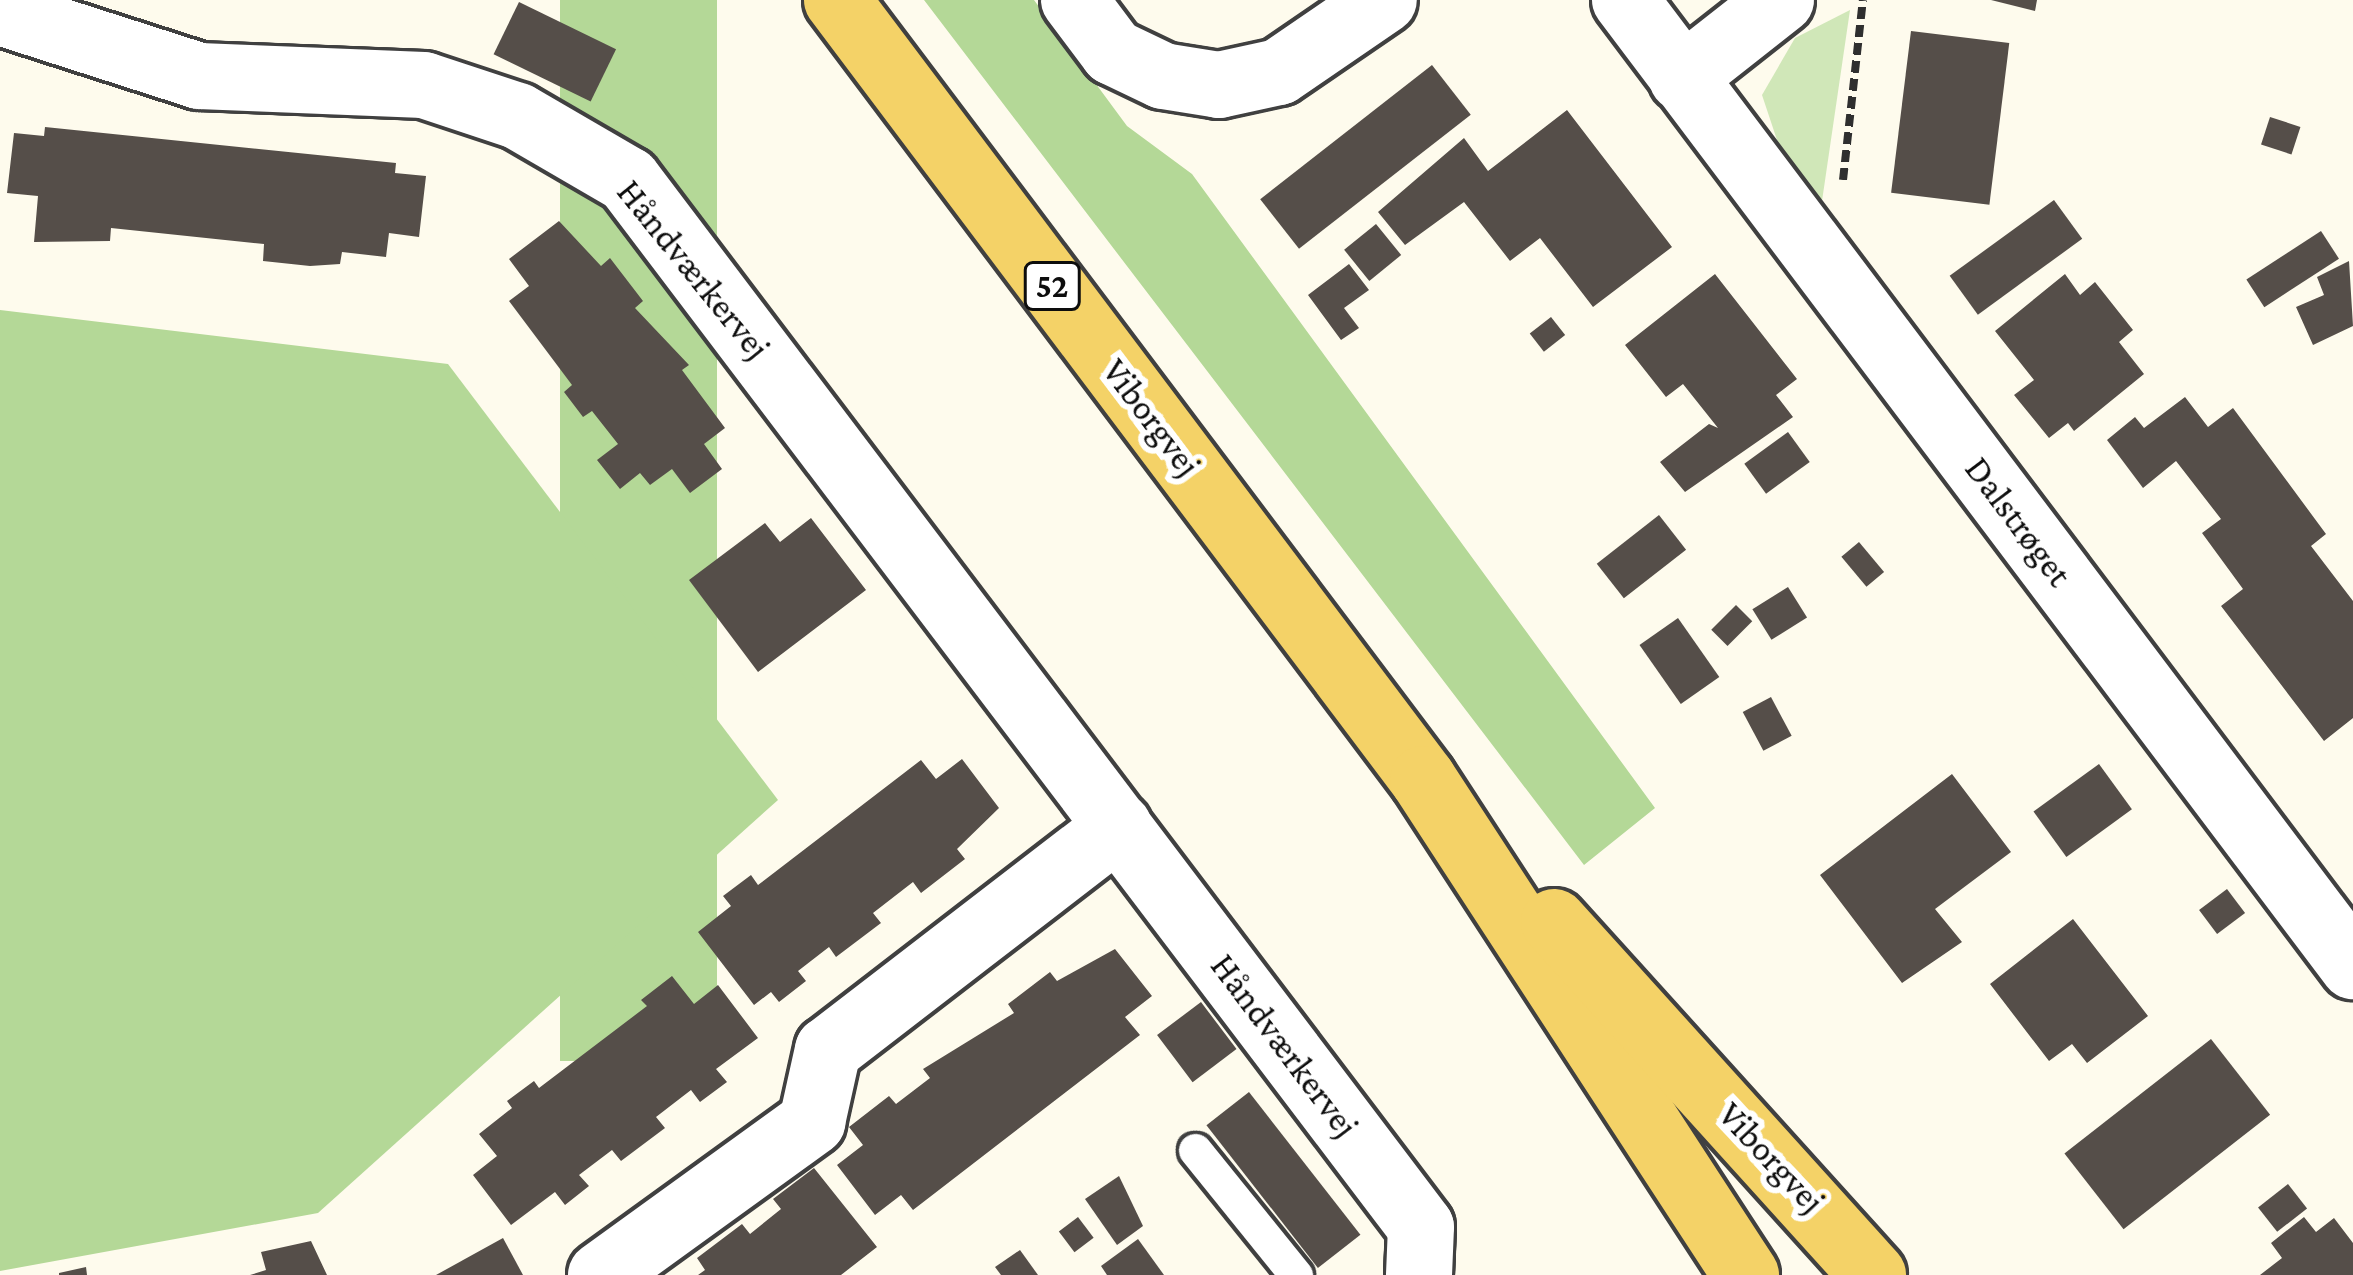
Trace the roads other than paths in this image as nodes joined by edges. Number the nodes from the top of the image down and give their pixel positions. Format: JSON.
{"nodes":[{"id":1,"x":837,"y":0,"type":"edge"},
{"id":2,"x":1074,"y":0,"type":"edge"},
{"id":3,"x":1384,"y":0,"type":"edge"},
{"id":4,"x":1625,"y":0,"type":"edge"},
{"id":5,"x":1781,"y":0,"type":"edge"},
{"id":6,"x":0,"y":12,"type":"edge"},
{"id":7,"x":1682,"y":78,"type":"junction"},
{"id":8,"x":1423,"y":779,"type":"junction"},
{"id":9,"x":1119,"y":826,"type":"junction"},
{"id":10,"x":2353,"y":966,"type":"edge"},
{"id":11,"x":1195,"y":1150,"type":"dead end"},
{"id":12,"x":602,"y":1275,"type":"edge"},
{"id":13,"x":1296,"y":1275,"type":"edge"},
{"id":14,"x":1419,"y":1275,"type":"edge"},
{"id":15,"x":1746,"y":1275,"type":"edge"},
{"id":16,"x":1874,"y":1275,"type":"edge"}],
"edges":[{"from":1,"to":8,"type":"main road","name":"Viborgvej","number":"52"},
{"from":2,"to":3,"type":"street"},
{"from":4,"to":7,"type":"street","name":"Dalstrøget"},
{"from":5,"to":7,"type":"street"},
{"from":6,"to":9,"type":"street","name":"Håndværkervej"},
{"from":7,"to":10,"type":"street","name":"Dalstrøget"},
{"from":8,"to":15,"type":"main road","name":"Viborgvej","number":"52"},
{"from":8,"to":16,"type":"main road","name":"Viborgvej","number":"52"},
{"from":9,"to":12,"type":"street"},
{"from":9,"to":14,"type":"street","name":"Håndværkervej"},
{"from":11,"to":13,"type":"lane"}]}
